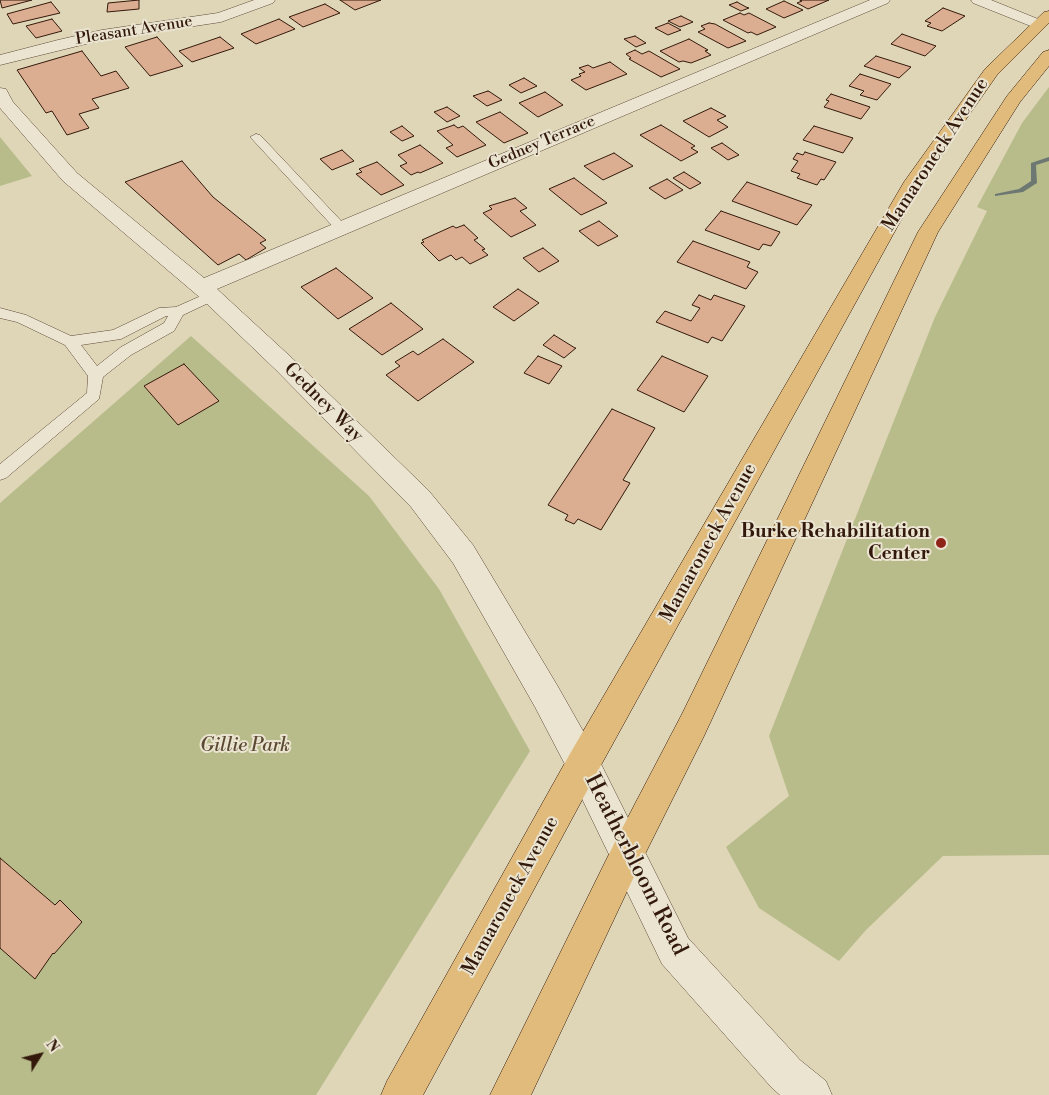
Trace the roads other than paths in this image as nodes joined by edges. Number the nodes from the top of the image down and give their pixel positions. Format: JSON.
{"nodes":[{"id":1,"x":268,"y":0,"type":"edge"},
{"id":2,"x":883,"y":0,"type":"edge"},
{"id":3,"x":978,"y":0,"type":"edge"},
{"id":4,"x":1043,"y":20,"type":"edge"},
{"id":5,"x":1049,"y":55,"type":"edge"},
{"id":6,"x":0,"y":60,"type":"edge"},
{"id":7,"x":0,"y":94,"type":"edge"},
{"id":8,"x":256,"y":137,"type":"dead end"},
{"id":9,"x":340,"y":228,"type":"junction"},
{"id":10,"x":207,"y":291,"type":"junction"},
{"id":11,"x":178,"y":312,"type":"junction"},
{"id":12,"x":0,"y":313,"type":"edge"},
{"id":13,"x":70,"y":341,"type":"junction"},
{"id":14,"x":96,"y":375,"type":"junction"},
{"id":15,"x":0,"y":473,"type":"edge"},
{"id":16,"x":583,"y":764,"type":"junction"},
{"id":17,"x":627,"y":854,"type":"junction"},
{"id":18,"x":792,"y":1088,"type":"edge"},
{"id":19,"x":402,"y":1095,"type":"edge"},
{"id":20,"x":510,"y":1095,"type":"edge"}],
"edges":[{"from":1,"to":6,"type":"street","name":"Pleasant Avenue"},
{"from":2,"to":9,"type":"street","name":"Gedney Terrace"},
{"from":3,"to":4,"type":"street"},
{"from":4,"to":16,"type":"main road","name":"Mamaroneck Avenue"},
{"from":5,"to":17,"type":"main road","name":"Mamaroneck Avenue"},
{"from":7,"to":10,"type":"street","name":"Gedney Way"},
{"from":8,"to":9,"type":"lane"},
{"from":9,"to":10,"type":"street","name":"Gedney Terrace"},
{"from":10,"to":11,"type":"lane"},
{"from":10,"to":16,"type":"street","name":"Gedney Way"},
{"from":11,"to":13,"type":"lane"},
{"from":11,"to":14,"type":"lane"},
{"from":12,"to":13,"type":"lane"},
{"from":13,"to":14,"type":"lane"},
{"from":14,"to":15,"type":"lane"},
{"from":16,"to":17,"type":"street","name":"Heatherbloom Road"},
{"from":16,"to":19,"type":"main road","name":"Mamaroneck Avenue"},
{"from":17,"to":18,"type":"street","name":"Heatherbloom Road"},
{"from":17,"to":20,"type":"main road","name":"Mamaroneck Avenue"}]}
